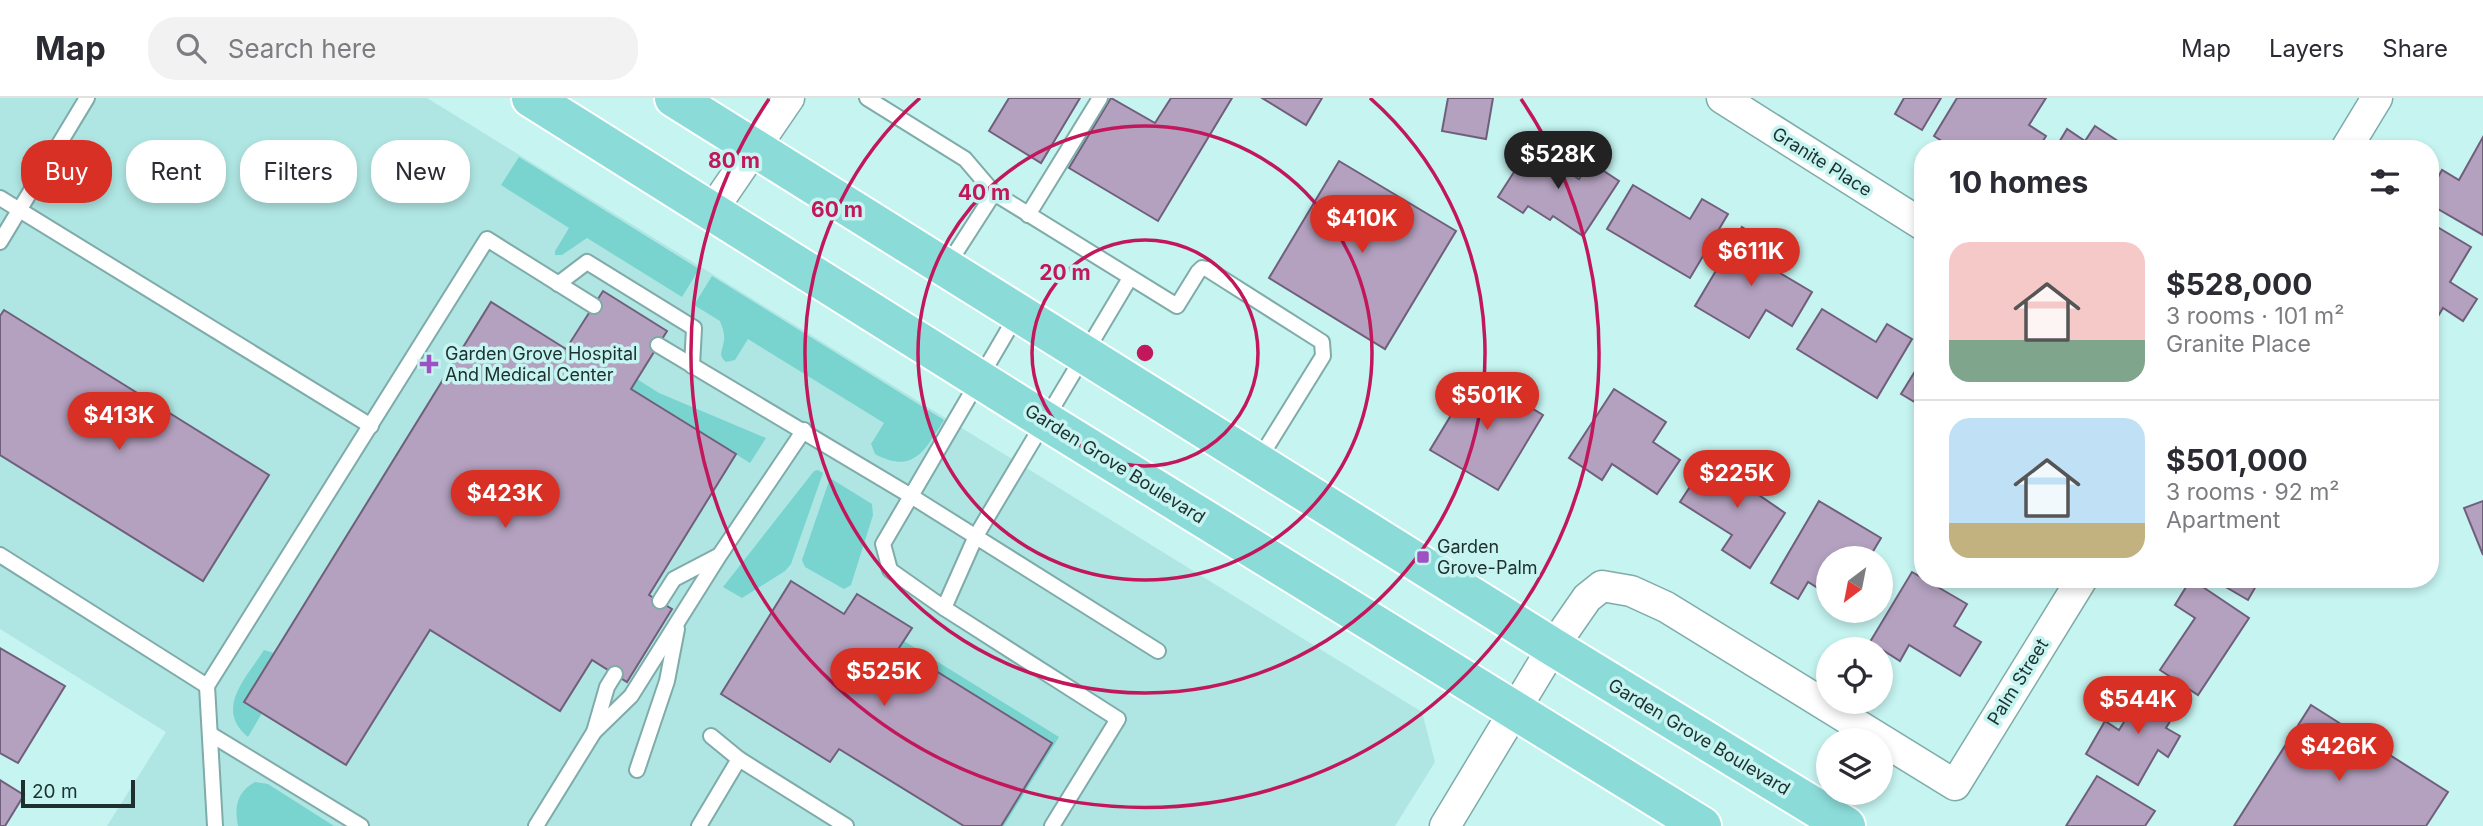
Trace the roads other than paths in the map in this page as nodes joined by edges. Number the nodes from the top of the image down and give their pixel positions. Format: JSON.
{"nodes":[{"id":1,"x":87,"y":98,"type":"edge"},
{"id":2,"x":531,"y":98,"type":"edge"},
{"id":3,"x":674,"y":98,"type":"edge"},
{"id":4,"x":789,"y":98,"type":"edge"},
{"id":5,"x":867,"y":98,"type":"edge"},
{"id":6,"x":1100,"y":98,"type":"edge"},
{"id":7,"x":1722,"y":98,"type":"edge"},
{"id":8,"x":2377,"y":98,"type":"edge"},
{"id":9,"x":2351,"y":140,"type":"edge"},
{"id":10,"x":756,"y":149,"type":"junction"},
{"id":11,"x":994,"y":193,"type":"junction"},
{"id":12,"x":0,"y":198,"type":"edge"},
{"id":13,"x":19,"y":210,"type":"junction"},
{"id":14,"x":711,"y":212,"type":"junction"},
{"id":15,"x":1028,"y":215,"type":"junction"},
{"id":16,"x":1914,"y":219,"type":"edge"},
{"id":17,"x":0,"y":242,"type":"edge"},
{"id":18,"x":947,"y":267,"type":"junction"},
{"id":19,"x":1130,"y":278,"type":"junction"},
{"id":20,"x":558,"y":284,"type":"junction"},
{"id":21,"x":594,"y":306,"type":"dead end"},
{"id":22,"x":1018,"y":312,"type":"junction"},
{"id":23,"x":658,"y":345,"type":"dead end"},
{"id":24,"x":1084,"y":353,"type":"junction"},
{"id":25,"x":692,"y":366,"type":"junction"},
{"id":26,"x":979,"y":380,"type":"junction"},
{"id":27,"x":1044,"y":420,"type":"junction"},
{"id":28,"x":371,"y":426,"type":"junction"},
{"id":29,"x":804,"y":430,"type":"junction"},
{"id":30,"x":1258,"y":462,"type":"junction"},
{"id":31,"x":911,"y":495,"type":"junction"},
{"id":32,"x":976,"y":536,"type":"junction"},
{"id":33,"x":0,"y":555,"type":"edge"},
{"id":34,"x":719,"y":556,"type":"junction"},
{"id":35,"x":2076,"y":588,"type":"edge"},
{"id":36,"x":660,"y":601,"type":"dead end"},
{"id":37,"x":944,"y":608,"type":"junction"},
{"id":38,"x":679,"y":621,"type":"junction"},
{"id":39,"x":1553,"y":648,"type":"junction"},
{"id":40,"x":1158,"y":651,"type":"dead end"},
{"id":41,"x":615,"y":674,"type":"dead end"},
{"id":42,"x":207,"y":686,"type":"junction"},
{"id":43,"x":1515,"y":710,"type":"junction"},
{"id":44,"x":594,"y":732,"type":"junction"},
{"id":45,"x":210,"y":734,"type":"junction"},
{"id":46,"x":711,"y":736,"type":"dead end"},
{"id":47,"x":740,"y":759,"type":"junction"},
{"id":48,"x":637,"y":770,"type":"dead end"},
{"id":49,"x":215,"y":826,"type":"edge"},
{"id":50,"x":361,"y":826,"type":"edge"},
{"id":51,"x":536,"y":826,"type":"edge"},
{"id":52,"x":699,"y":826,"type":"edge"},
{"id":53,"x":846,"y":826,"type":"edge"},
{"id":54,"x":1052,"y":826,"type":"edge"},
{"id":55,"x":1445,"y":826,"type":"edge"},
{"id":56,"x":1702,"y":826,"type":"edge"},
{"id":57,"x":1846,"y":826,"type":"edge"}],
"edges":[{"from":1,"to":13,"type":"lane"},
{"from":2,"to":14,"type":"main road","name":"Garden Grove Boulevard"},
{"from":3,"to":10,"type":"main road","name":"Garden Grove Boulevard"},
{"from":4,"to":10,"type":"street"},
{"from":5,"to":11,"type":"lane"},
{"from":6,"to":15,"type":"lane"},
{"from":7,"to":16,"type":"street","name":"Granite Place"},
{"from":8,"to":9,"type":"street"},
{"from":10,"to":14,"type":"street"},
{"from":10,"to":18,"type":"main road","name":"Garden Grove Boulevard"},
{"from":11,"to":15,"type":"lane"},
{"from":11,"to":18,"type":"lane"},
{"from":12,"to":13,"type":"lane"},
{"from":13,"to":17,"type":"lane"},
{"from":13,"to":28,"type":"lane"},
{"from":14,"to":26,"type":"main road","name":"Garden Grove Boulevard"},
{"from":15,"to":19,"type":"lane"},
{"from":18,"to":22,"type":"main road","name":"Garden Grove Boulevard"},
{"from":19,"to":24,"type":"lane"},
{"from":19,"to":30,"type":"lane"},
{"from":20,"to":21,"type":"lane"},
{"from":20,"to":25,"type":"lane"},
{"from":20,"to":28,"type":"lane"},
{"from":22,"to":24,"type":"main road","name":"Garden Grove Boulevard"},
{"from":22,"to":26,"type":"lane"},
{"from":23,"to":25,"type":"lane"},
{"from":24,"to":27,"type":"lane"},
{"from":24,"to":30,"type":"main road","name":"Garden Grove Boulevard"},
{"from":25,"to":29,"type":"lane"},
{"from":26,"to":27,"type":"main road","name":"Garden Grove Boulevard"},
{"from":26,"to":31,"type":"lane"},
{"from":27,"to":32,"type":"lane"},
{"from":27,"to":43,"type":"main road","name":"Garden Grove Boulevard"},
{"from":28,"to":42,"type":"lane"},
{"from":29,"to":31,"type":"lane"},
{"from":29,"to":34,"type":"lane"},
{"from":30,"to":39,"type":"main road","name":"Garden Grove Boulevard"},
{"from":31,"to":32,"type":"lane"},
{"from":31,"to":37,"type":"lane"},
{"from":32,"to":37,"type":"lane"},
{"from":32,"to":40,"type":"lane"},
{"from":33,"to":42,"type":"lane"},
{"from":34,"to":36,"type":"lane"},
{"from":34,"to":38,"type":"lane"},
{"from":35,"to":39,"type":"street","name":"Palm Street"},
{"from":37,"to":54,"type":"lane"},
{"from":38,"to":44,"type":"lane"},
{"from":38,"to":48,"type":"lane"},
{"from":39,"to":43,"type":"street"},
{"from":39,"to":57,"type":"main road","name":"Garden Grove Boulevard"},
{"from":41,"to":44,"type":"lane"},
{"from":42,"to":45,"type":"lane"},
{"from":43,"to":55,"type":"street"},
{"from":43,"to":56,"type":"main road","name":"Garden Grove Boulevard"},
{"from":44,"to":51,"type":"lane"},
{"from":45,"to":49,"type":"lane"},
{"from":45,"to":50,"type":"lane"},
{"from":46,"to":47,"type":"lane"},
{"from":47,"to":52,"type":"lane"},
{"from":47,"to":53,"type":"lane"}]}
